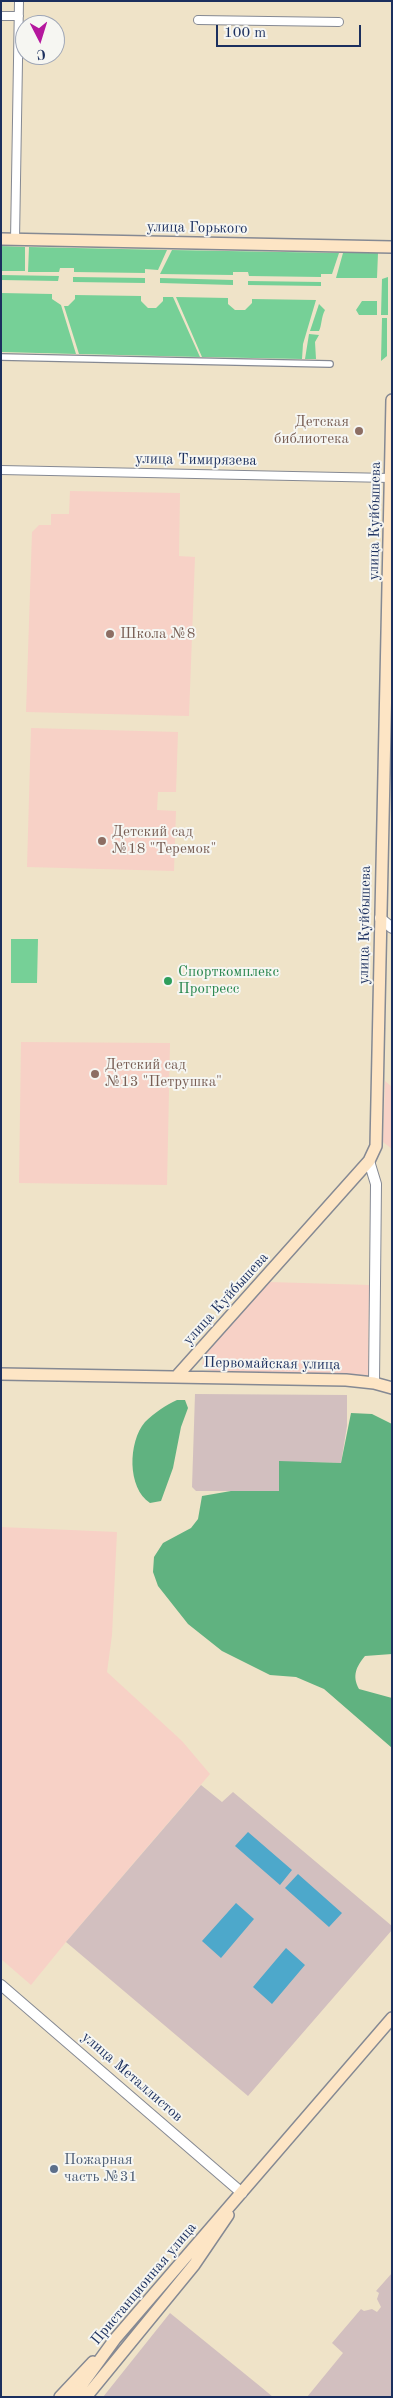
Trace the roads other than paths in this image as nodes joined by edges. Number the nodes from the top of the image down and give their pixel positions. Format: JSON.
{"nodes":[{"id":1,"x":19,"y":1,"type":"edge"},
{"id":2,"x":19,"y":15,"type":"edge"},
{"id":3,"x":1,"y":16,"type":"edge"},
{"id":4,"x":15,"y":16,"type":"edge"},
{"id":5,"x":198,"y":20,"type":"dead end"},
{"id":6,"x":338,"y":22,"type":"dead end"},
{"id":7,"x":18,"y":65,"type":"edge"},
{"id":8,"x":1,"y":240,"type":"edge"},
{"id":9,"x":15,"y":240,"type":"junction"},
{"id":10,"x":392,"y":247,"type":"edge"},
{"id":11,"x":1,"y":357,"type":"edge"},
{"id":12,"x":330,"y":364,"type":"dead end"},
{"id":13,"x":392,"y":400,"type":"edge"},
{"id":14,"x":1,"y":470,"type":"edge"},
{"id":15,"x":390,"y":478,"type":"edge"},
{"id":16,"x":380,"y":918,"type":"junction"},
{"id":17,"x":392,"y":928,"type":"edge"},
{"id":18,"x":369,"y":1161,"type":"junction"},
{"id":19,"x":1,"y":1374,"type":"edge"},
{"id":20,"x":177,"y":1376,"type":"junction"},
{"id":21,"x":374,"y":1383,"type":"junction"},
{"id":22,"x":392,"y":1388,"type":"edge"},
{"id":23,"x":1,"y":1985,"type":"edge"},
{"id":24,"x":392,"y":2018,"type":"edge"},
{"id":25,"x":242,"y":2193,"type":"junction"},
{"id":26,"x":115,"y":2339,"type":"junction"},
{"id":27,"x":60,"y":2397,"type":"edge"},
{"id":28,"x":73,"y":2397,"type":"edge"},
{"id":29,"x":86,"y":2397,"type":"edge"}],
"edges":[{"from":1,"to":2,"type":"street"},
{"from":3,"to":4,"type":"street"},
{"from":5,"to":6,"type":"street"},
{"from":7,"to":9,"type":"street"},
{"from":8,"to":9,"type":"main road","name":"улица Горького"},
{"from":9,"to":10,"type":"main road","name":"улица Горького"},
{"from":11,"to":12,"type":"street"},
{"from":13,"to":15,"type":"main road","name":"улица Куйбышева"},
{"from":14,"to":15,"type":"street","name":"улица Тимирязева"},
{"from":15,"to":16,"type":"main road","name":"улица Куйбышева"},
{"from":16,"to":17,"type":"street"},
{"from":16,"to":18,"type":"main road","name":"улица Куйбышева"},
{"from":18,"to":20,"type":"main road","name":"улица Куйбышева"},
{"from":18,"to":21,"type":"street"},
{"from":19,"to":20,"type":"main road","name":"Первомайская улица"},
{"from":20,"to":21,"type":"main road","name":"Первомайская улица"},
{"from":21,"to":22,"type":"main road","name":"Первомайская улица"},
{"from":23,"to":25,"type":"street","name":"улица Металлистов"},
{"from":24,"to":25,"type":"main road","name":"Пристанционная улица"},
{"from":25,"to":26,"type":"main road","name":"Пристанционная улица"},
{"from":25,"to":29,"type":"main road","name":"Пристанционная улица"},
{"from":26,"to":27,"type":"main road"},
{"from":26,"to":28,"type":"main road","name":"Пристанционная улица"}]}
